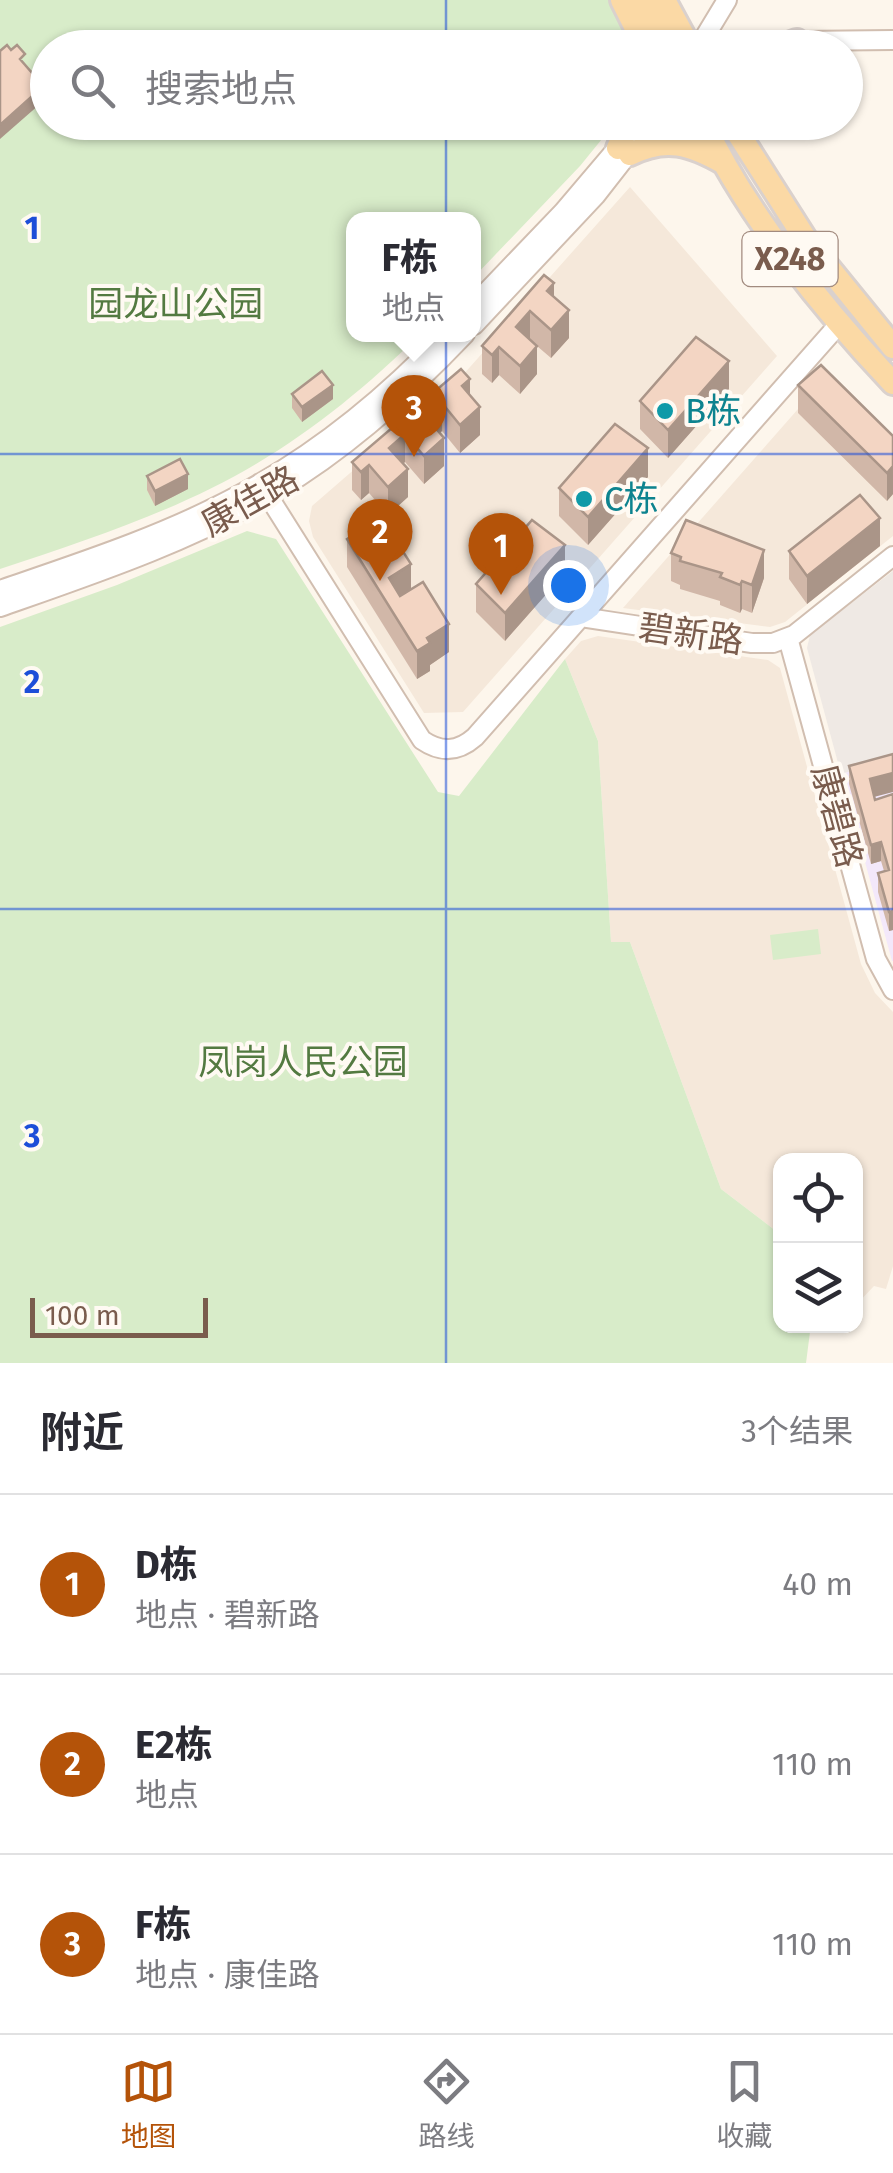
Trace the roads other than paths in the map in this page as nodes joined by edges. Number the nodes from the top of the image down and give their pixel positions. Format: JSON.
{"nodes":[{"id":1,"x":622,"y":0,"type":"edge"},
{"id":2,"x":642,"y":0,"type":"edge"},
{"id":3,"x":664,"y":0,"type":"edge"},
{"id":4,"x":727,"y":0,"type":"edge"},
{"id":5,"x":636,"y":30,"type":"edge"},
{"id":6,"x":657,"y":30,"type":"edge"},
{"id":7,"x":680,"y":30,"type":"edge"},
{"id":8,"x":709,"y":30,"type":"edge"},
{"id":9,"x":893,"y":40,"type":"edge"},
{"id":10,"x":863,"y":41,"type":"edge"},
{"id":11,"x":626,"y":140,"type":"edge"},
{"id":12,"x":629,"y":140,"type":"edge"},
{"id":13,"x":635,"y":140,"type":"edge"},
{"id":14,"x":713,"y":140,"type":"edge"},
{"id":15,"x":741,"y":140,"type":"edge"},
{"id":16,"x":748,"y":140,"type":"edge"},
{"id":17,"x":624,"y":151,"type":"junction"},
{"id":18,"x":754,"y":162,"type":"junction"},
{"id":19,"x":727,"y":164,"type":"junction"},
{"id":20,"x":481,"y":298,"type":"edge"},
{"id":21,"x":481,"y":317,"type":"edge"},
{"id":22,"x":840,"y":323,"type":"junction"},
{"id":23,"x":438,"y":342,"type":"edge"},
{"id":24,"x":456,"y":342,"type":"edge"},
{"id":25,"x":893,"y":347,"type":"edge"},
{"id":26,"x":893,"y":383,"type":"edge"},
{"id":27,"x":264,"y":489,"type":"junction"},
{"id":28,"x":893,"y":556,"type":"edge"},
{"id":29,"x":0,"y":590,"type":"edge"},
{"id":30,"x":0,"y":606,"type":"edge"},
{"id":31,"x":581,"y":617,"type":"junction"},
{"id":32,"x":788,"y":638,"type":"junction"},
{"id":33,"x":893,"y":990,"type":"edge"}],
"edges":[{"from":1,"to":5,"type":"main road"},
{"from":2,"to":6,"type":"main road"},
{"from":3,"to":7,"type":"main road"},
{"from":4,"to":8,"type":"street"},
{"from":9,"to":10,"type":"street"},
{"from":11,"to":17,"type":"main road"},
{"from":12,"to":17,"type":"street"},
{"from":13,"to":17,"type":"street"},
{"from":14,"to":19,"type":"main road","number":"X248"},
{"from":15,"to":18,"type":"main road","number":"X248"},
{"from":16,"to":18,"type":"main road"},
{"from":17,"to":19,"type":"main road"},
{"from":17,"to":20,"type":"street"},
{"from":17,"to":21,"type":"street"},
{"from":18,"to":25,"type":"main road","number":"X248"},
{"from":19,"to":22,"type":"main road","number":"X248"},
{"from":22,"to":26,"type":"main road","number":"X248"},
{"from":22,"to":31,"type":"street"},
{"from":23,"to":27,"type":"street","name":"康佳路"},
{"from":24,"to":27,"type":"street","name":"康佳路"},
{"from":27,"to":29,"type":"street","name":"康佳路"},
{"from":27,"to":30,"type":"street","name":"康佳路"},
{"from":27,"to":31,"type":"street"},
{"from":28,"to":32,"type":"street","name":"碧新路"},
{"from":31,"to":32,"type":"street","name":"碧新路"},
{"from":32,"to":33,"type":"street","name":"康碧路"}]}
